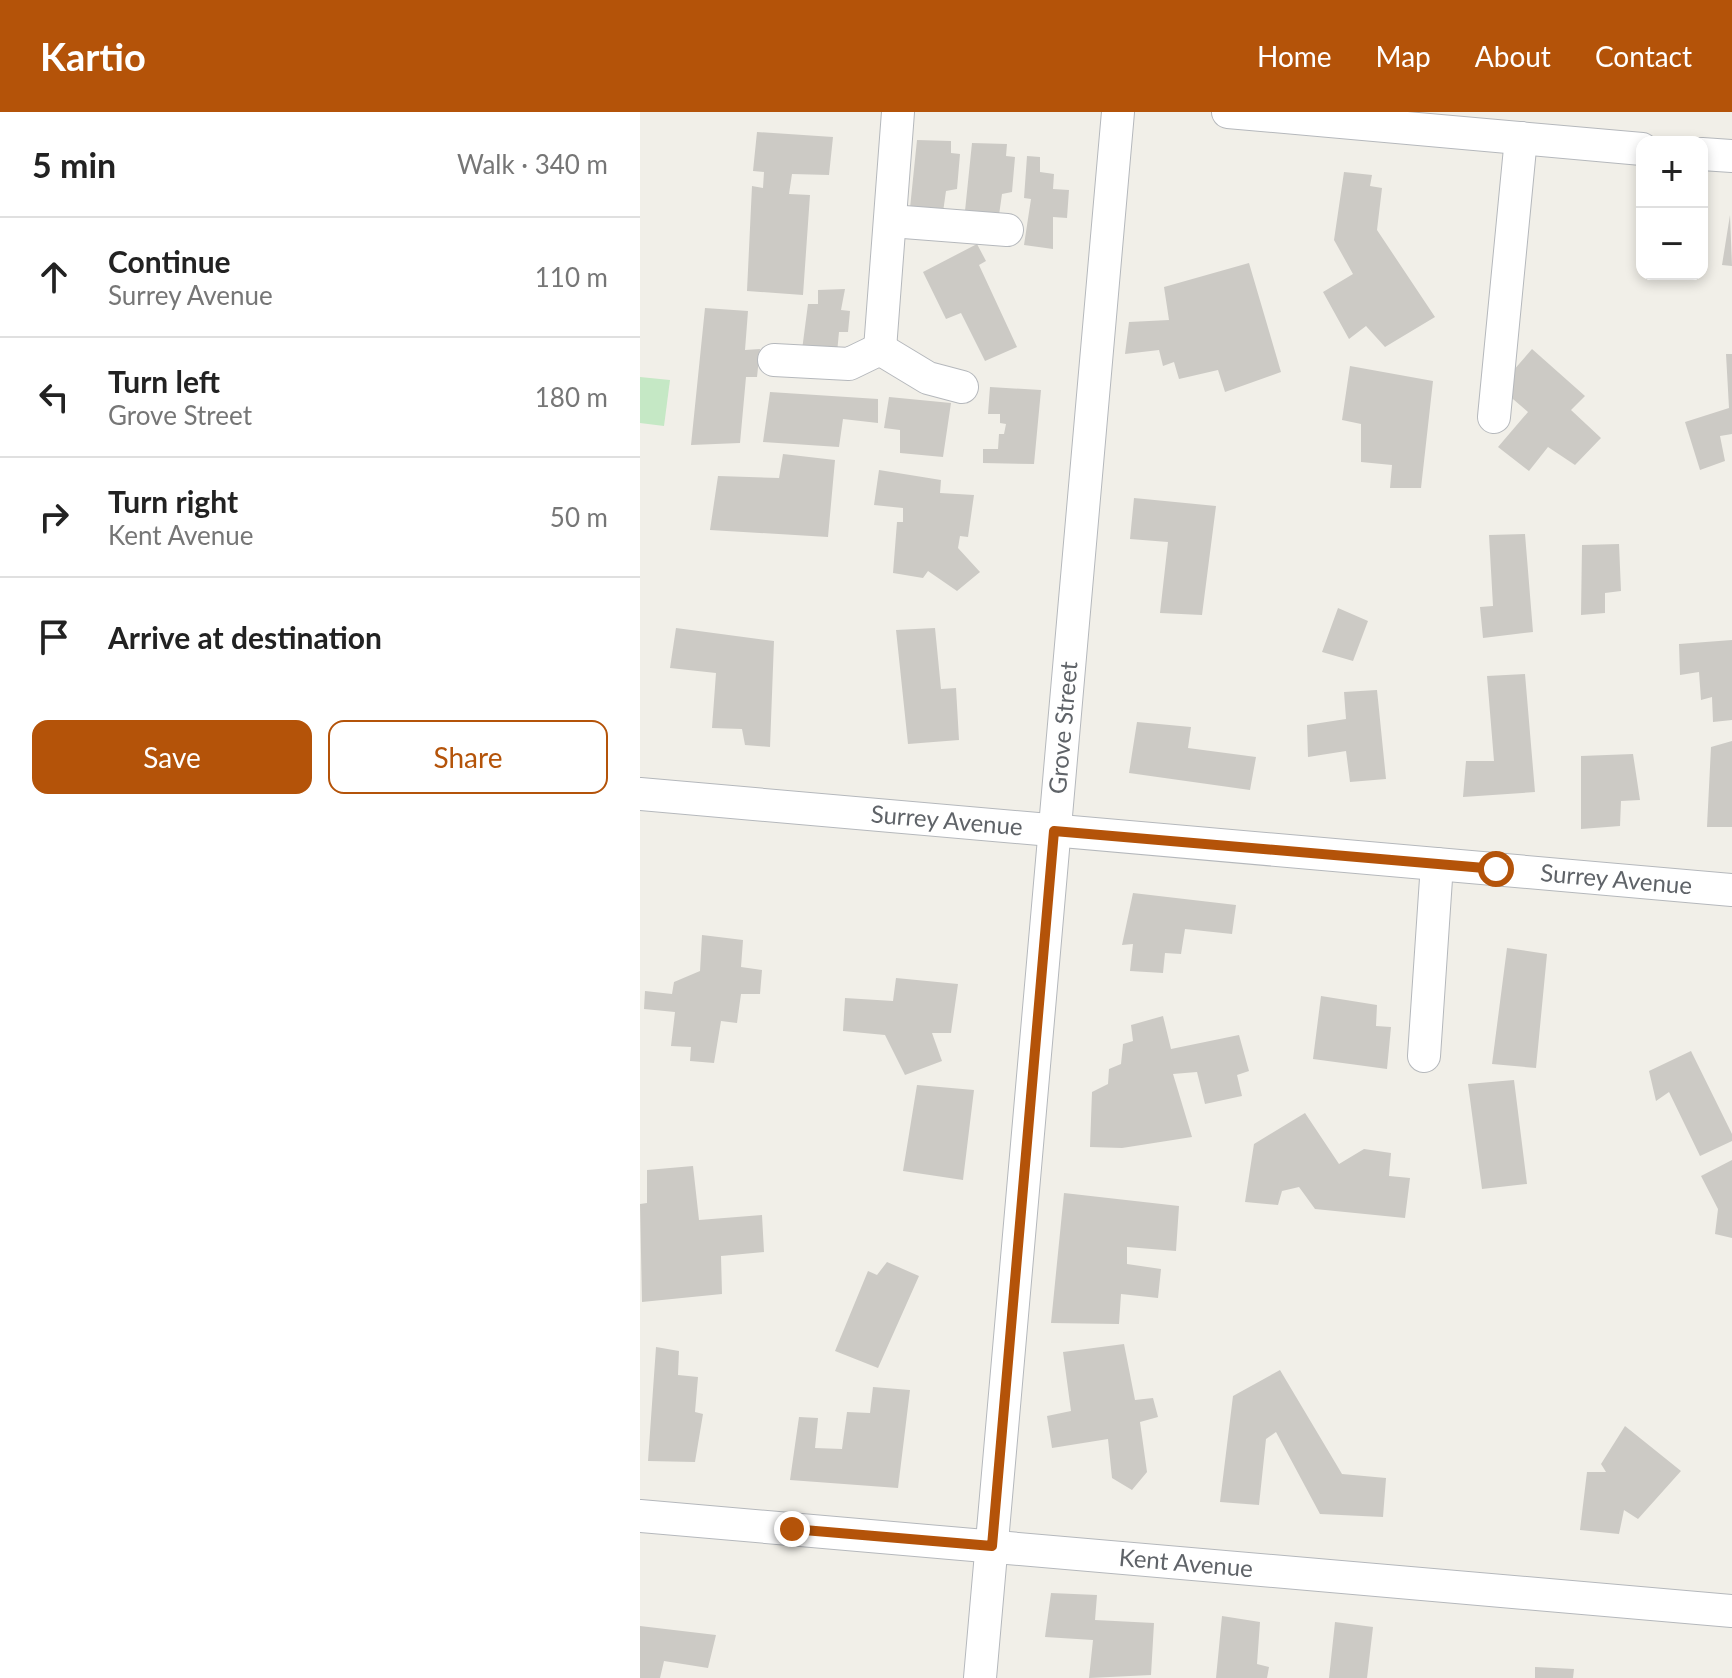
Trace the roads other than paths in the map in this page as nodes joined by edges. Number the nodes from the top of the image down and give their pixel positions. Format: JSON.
{"nodes":[{"id":1,"x":898,"y":112,"type":"edge"},
{"id":2,"x":1118,"y":112,"type":"edge"},
{"id":3,"x":1228,"y":112,"type":"edge"},
{"id":4,"x":1521,"y":138,"type":"junction"},
{"id":5,"x":1636,"y":148,"type":"edge"},
{"id":6,"x":1708,"y":154,"type":"edge"},
{"id":7,"x":1732,"y":156,"type":"edge"},
{"id":8,"x":891,"y":221,"type":"junction"},
{"id":9,"x":1007,"y":230,"type":"dead end"},
{"id":10,"x":880,"y":349,"type":"junction"},
{"id":11,"x":774,"y":360,"type":"dead end"},
{"id":12,"x":962,"y":387,"type":"dead end"},
{"id":13,"x":1494,"y":417,"type":"dead end"},
{"id":14,"x":640,"y":794,"type":"edge"},
{"id":15,"x":1054,"y":831,"type":"junction"},
{"id":16,"x":1437,"y":864,"type":"junction"},
{"id":17,"x":1732,"y":890,"type":"edge"},
{"id":18,"x":1424,"y":1056,"type":"dead end"},
{"id":19,"x":640,"y":1516,"type":"edge"},
{"id":20,"x":992,"y":1546,"type":"junction"},
{"id":21,"x":1732,"y":1611,"type":"edge"},
{"id":22,"x":980,"y":1678,"type":"edge"}],
"edges":[{"from":1,"to":8,"type":"street"},
{"from":2,"to":15,"type":"street","name":"Grove Street"},
{"from":3,"to":4,"type":"street"},
{"from":4,"to":5,"type":"street"},
{"from":4,"to":13,"type":"street"},
{"from":6,"to":7,"type":"street"},
{"from":8,"to":9,"type":"street"},
{"from":8,"to":10,"type":"street"},
{"from":10,"to":11,"type":"street"},
{"from":10,"to":12,"type":"street"},
{"from":14,"to":15,"type":"street","name":"Surrey Avenue"},
{"from":15,"to":16,"type":"street","name":"Surrey Avenue"},
{"from":15,"to":20,"type":"street","name":"Grove Street"},
{"from":16,"to":17,"type":"street","name":"Surrey Avenue"},
{"from":16,"to":18,"type":"street"},
{"from":19,"to":20,"type":"street","name":"Kent Avenue"},
{"from":20,"to":21,"type":"street","name":"Kent Avenue"},
{"from":20,"to":22,"type":"street","name":"Grove Street"}]}
